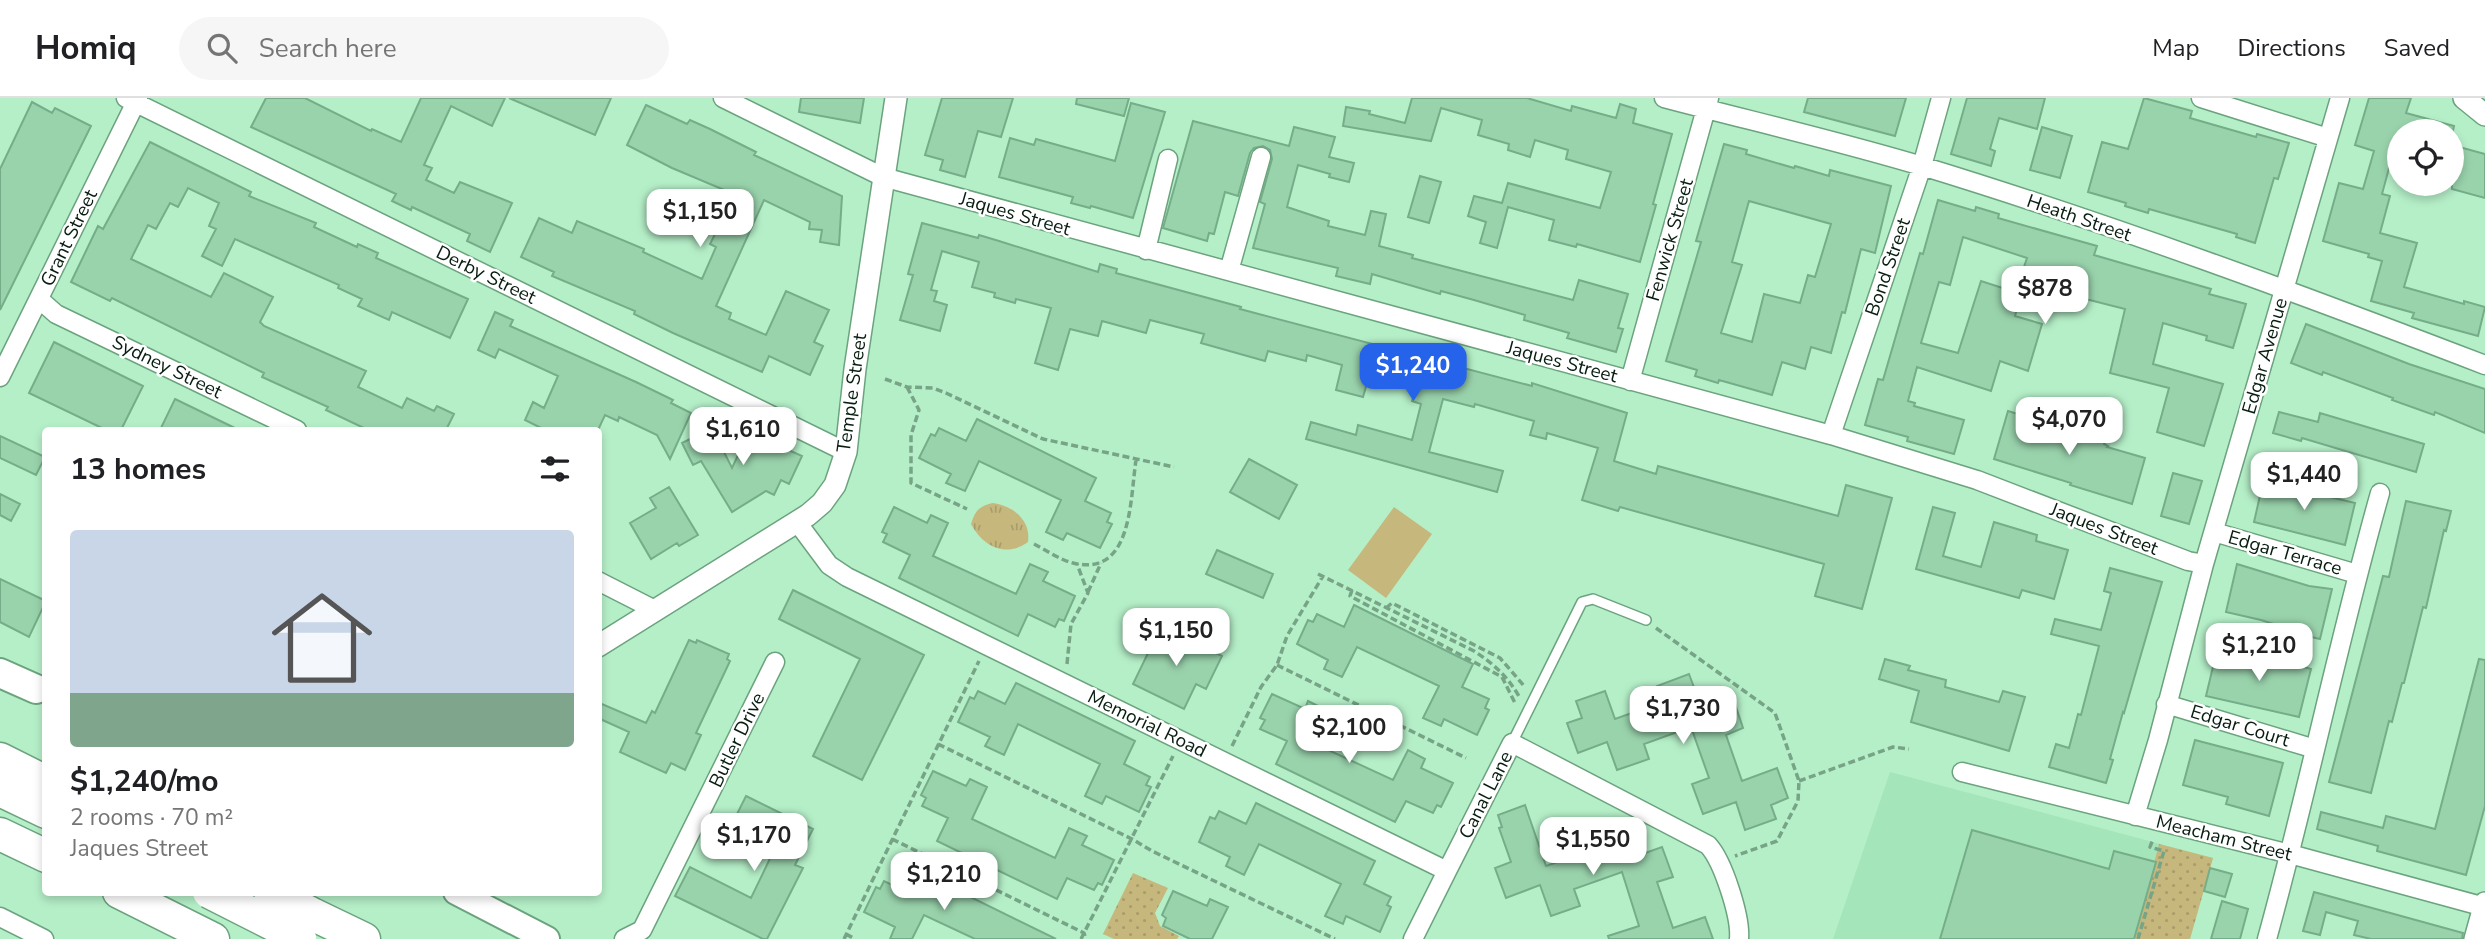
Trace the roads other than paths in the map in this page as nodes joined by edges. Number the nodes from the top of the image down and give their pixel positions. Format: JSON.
{"nodes":[{"id":1,"x":723,"y":98,"type":"edge"},
{"id":2,"x":896,"y":98,"type":"edge"},
{"id":3,"x":1664,"y":98,"type":"edge"},
{"id":4,"x":1941,"y":98,"type":"edge"},
{"id":5,"x":2201,"y":98,"type":"edge"},
{"id":6,"x":2340,"y":98,"type":"edge"},
{"id":7,"x":2465,"y":98,"type":"edge"},
{"id":8,"x":133,"y":100,"type":"edge"},
{"id":9,"x":1708,"y":104,"type":"edge"},
{"id":10,"x":2485,"y":115,"type":"edge"},
{"id":11,"x":2328,"y":138,"type":"junction"},
{"id":12,"x":1261,"y":157,"type":"dead end"},
{"id":13,"x":1168,"y":159,"type":"dead end"},
{"id":14,"x":1922,"y":166,"type":"junction"},
{"id":15,"x":883,"y":177,"type":"junction"},
{"id":16,"x":1146,"y":250,"type":"junction"},
{"id":17,"x":1229,"y":271,"type":"junction"},
{"id":18,"x":2285,"y":289,"type":"junction"},
{"id":19,"x":39,"y":299,"type":"junction"},
{"id":20,"x":2485,"y":365,"type":"edge"},
{"id":21,"x":0,"y":377,"type":"edge"},
{"id":22,"x":1630,"y":381,"type":"junction"},
{"id":23,"x":276,"y":426,"type":"edge"},
{"id":24,"x":1831,"y":435,"type":"junction"},
{"id":25,"x":846,"y":452,"type":"junction"},
{"id":26,"x":2380,"y":493,"type":"dead end"},
{"id":27,"x":797,"y":522,"type":"junction"},
{"id":28,"x":2214,"y":532,"type":"junction"},
{"id":29,"x":2204,"y":565,"type":"junction"},
{"id":30,"x":2357,"y":574,"type":"junction"},
{"id":31,"x":602,"y":583,"type":"edge"},
{"id":32,"x":656,"y":610,"type":"junction"},
{"id":33,"x":1646,"y":620,"type":"road end"},
{"id":34,"x":602,"y":644,"type":"edge"},
{"id":35,"x":775,"y":662,"type":"dead end"},
{"id":36,"x":0,"y":674,"type":"edge"},
{"id":37,"x":41,"y":691,"type":"edge"},
{"id":38,"x":2166,"y":704,"type":"junction"},
{"id":39,"x":1512,"y":743,"type":"junction"},
{"id":40,"x":2315,"y":748,"type":"junction"},
{"id":41,"x":0,"y":760,"type":"edge"},
{"id":42,"x":1962,"y":772,"type":"dead end"},
{"id":43,"x":42,"y":780,"type":"edge"},
{"id":44,"x":0,"y":790,"type":"edge"},
{"id":45,"x":42,"y":810,"type":"edge"},
{"id":46,"x":2135,"y":816,"type":"junction"},
{"id":47,"x":0,"y":834,"type":"edge"},
{"id":48,"x":42,"y":854,"type":"edge"},
{"id":49,"x":2290,"y":854,"type":"junction"},
{"id":50,"x":1447,"y":871,"type":"junction"},
{"id":51,"x":127,"y":896,"type":"edge"},
{"id":52,"x":219,"y":896,"type":"edge"},
{"id":53,"x":274,"y":896,"type":"edge"},
{"id":54,"x":279,"y":896,"type":"edge"},
{"id":55,"x":464,"y":896,"type":"edge"},
{"id":56,"x":2485,"y":906,"type":"edge"},
{"id":57,"x":0,"y":917,"type":"edge"},
{"id":58,"x":305,"y":930,"type":"edge"},
{"id":59,"x":643,"y":934,"type":"edge"},
{"id":60,"x":44,"y":939,"type":"edge"},
{"id":61,"x":213,"y":939,"type":"edge"},
{"id":62,"x":258,"y":939,"type":"edge"},
{"id":63,"x":364,"y":939,"type":"edge"},
{"id":64,"x":547,"y":939,"type":"edge"},
{"id":65,"x":624,"y":939,"type":"edge"},
{"id":66,"x":1413,"y":939,"type":"edge"},
{"id":67,"x":1739,"y":939,"type":"edge"},
{"id":68,"x":2267,"y":939,"type":"edge"},
{"id":69,"x":2475,"y":939,"type":"edge"}],
"edges":[{"from":1,"to":15,"type":"street","name":"Jaques Street"},
{"from":2,"to":15,"type":"street","name":"Temple Street"},
{"from":3,"to":9,"type":"street","name":"Heath Street"},
{"from":4,"to":14,"type":"street","name":"Bond Street"},
{"from":5,"to":11,"type":"street"},
{"from":6,"to":11,"type":"street","name":"Edgar Avenue"},
{"from":7,"to":10,"type":"street"},
{"from":8,"to":19,"type":"street","name":"Grant Street"},
{"from":8,"to":25,"type":"street","name":"Derby Street"},
{"from":9,"to":14,"type":"street","name":"Heath Street"},
{"from":9,"to":22,"type":"street","name":"Fenwick Street"},
{"from":11,"to":18,"type":"street","name":"Edgar Avenue"},
{"from":12,"to":17,"type":"street"},
{"from":13,"to":16,"type":"street"},
{"from":14,"to":18,"type":"street","name":"Heath Street"},
{"from":14,"to":24,"type":"street","name":"Bond Street"},
{"from":15,"to":16,"type":"street","name":"Jaques Street"},
{"from":15,"to":25,"type":"street","name":"Temple Street"},
{"from":16,"to":17,"type":"street","name":"Jaques Street"},
{"from":17,"to":22,"type":"street","name":"Jaques Street"},
{"from":18,"to":20,"type":"street","name":"Heath Street"},
{"from":18,"to":28,"type":"street","name":"Edgar Avenue"},
{"from":19,"to":21,"type":"street","name":"Grant Street"},
{"from":19,"to":23,"type":"street","name":"Sydney Street"},
{"from":22,"to":24,"type":"street","name":"Jaques Street"},
{"from":24,"to":29,"type":"street","name":"Jaques Street"},
{"from":25,"to":27,"type":"street","name":"Temple Street"},
{"from":26,"to":30,"type":"street"},
{"from":27,"to":32,"type":"street","name":"Temple Street"},
{"from":27,"to":50,"type":"street","name":"Memorial Road"},
{"from":28,"to":29,"type":"street","name":"Edgar Avenue"},
{"from":28,"to":30,"type":"street","name":"Edgar Terrace"},
{"from":29,"to":38,"type":"street","name":"Edgar Avenue"},
{"from":30,"to":40,"type":"street"},
{"from":31,"to":32,"type":"street"},
{"from":32,"to":34,"type":"street","name":"Temple Street"},
{"from":33,"to":39,"type":"lane"},
{"from":35,"to":59,"type":"street","name":"Butler Drive"},
{"from":36,"to":37,"type":"highway"},
{"from":38,"to":40,"type":"street","name":"Edgar Court"},
{"from":38,"to":46,"type":"street","name":"Edgar Avenue"},
{"from":39,"to":50,"type":"street","name":"Canal Lane"},
{"from":39,"to":67,"type":"street","name":"Canal Lane"},
{"from":40,"to":49,"type":"street"},
{"from":41,"to":43,"type":"highway"},
{"from":42,"to":46,"type":"street","name":"Meacham Street"},
{"from":44,"to":45,"type":"highway"},
{"from":46,"to":49,"type":"street","name":"Meacham Street"},
{"from":47,"to":48,"type":"highway"},
{"from":49,"to":56,"type":"street","name":"Meacham Street"},
{"from":49,"to":68,"type":"street"},
{"from":50,"to":66,"type":"street"},
{"from":51,"to":61,"type":"highway"},
{"from":52,"to":58,"type":"highway","bridge":true},
{"from":53,"to":58,"type":"highway","bridge":true},
{"from":54,"to":62,"type":"street"},
{"from":55,"to":64,"type":"main road"},
{"from":56,"to":69,"type":"street"},
{"from":57,"to":60,"type":"street"},
{"from":58,"to":63,"type":"highway"},
{"from":59,"to":65,"type":"street","name":"Butler Drive"}]}
